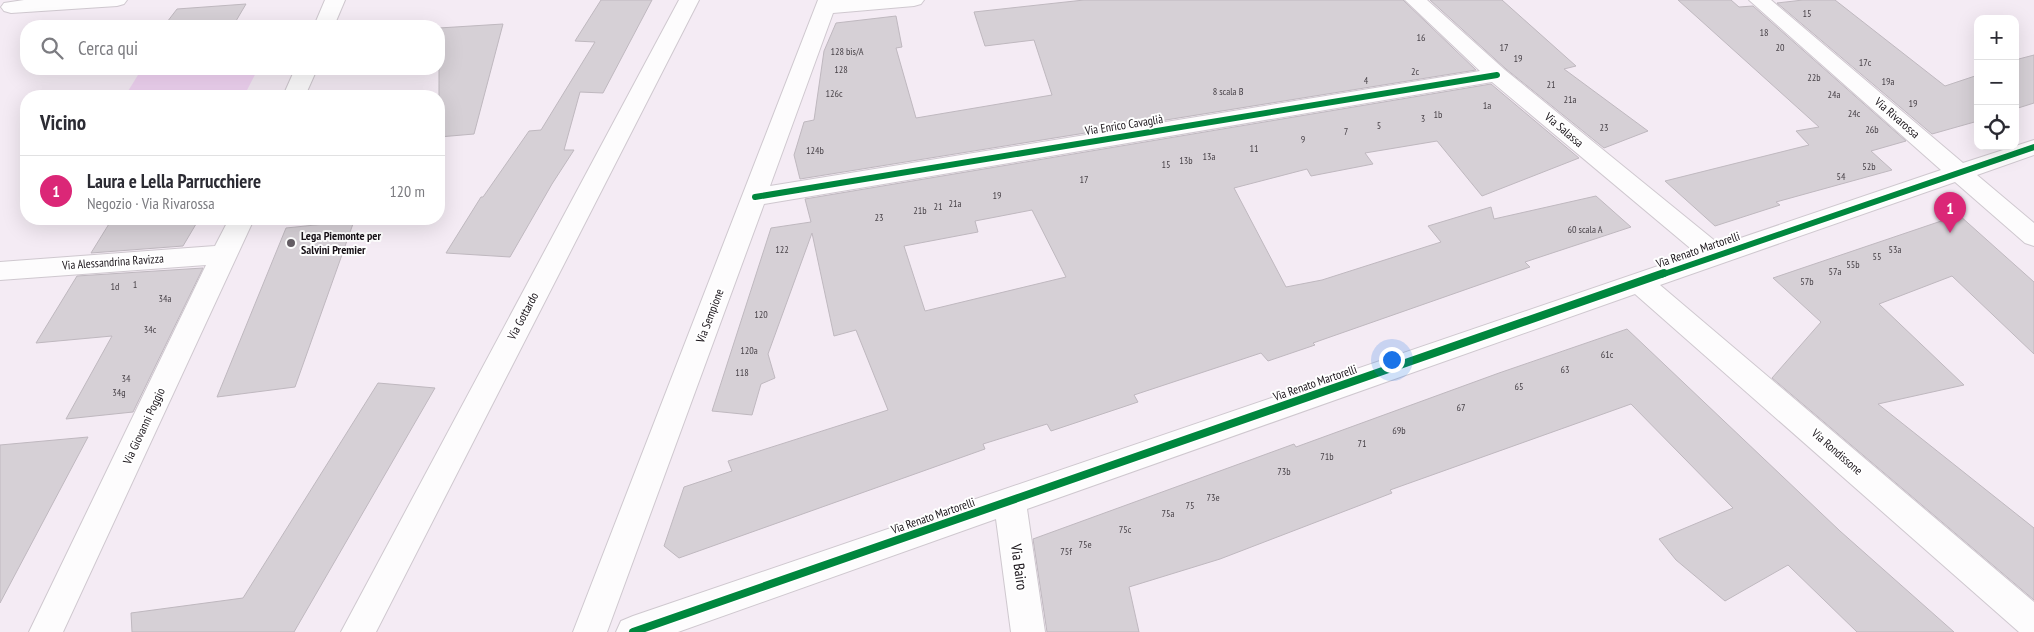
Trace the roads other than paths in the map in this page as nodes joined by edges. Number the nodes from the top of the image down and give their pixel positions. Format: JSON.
{"nodes":[{"id":1,"x":117,"y":0,"type":"edge"},
{"id":2,"x":335,"y":0,"type":"edge"},
{"id":3,"x":689,"y":0,"type":"edge"},
{"id":4,"x":914,"y":0,"type":"edge"},
{"id":5,"x":1415,"y":0,"type":"edge"},
{"id":6,"x":1759,"y":0,"type":"edge"},
{"id":7,"x":826,"y":4,"type":"edge"},
{"id":8,"x":10,"y":9,"type":"edge"},
{"id":9,"x":327,"y":20,"type":"edge"},
{"id":10,"x":303,"y":75,"type":"edge"},
{"id":11,"x":1497,"y":75,"type":"junction"},
{"id":12,"x":297,"y":90,"type":"edge"},
{"id":13,"x":2034,"y":147,"type":"edge"},
{"id":14,"x":1960,"y":173,"type":"junction"},
{"id":15,"x":755,"y":197,"type":"junction"},
{"id":16,"x":238,"y":225,"type":"edge"},
{"id":17,"x":2034,"y":237,"type":"edge"},
{"id":18,"x":226,"y":254,"type":"junction"},
{"id":19,"x":1716,"y":256,"type":"junction"},
{"id":20,"x":0,"y":271,"type":"edge"},
{"id":21,"x":1639,"y":282,"type":"junction"},
{"id":22,"x":1010,"y":502,"type":"junction"},
{"id":23,"x":2034,"y":623,"type":"edge"},
{"id":24,"x":46,"y":632,"type":"edge"},
{"id":25,"x":358,"y":632,"type":"edge"},
{"id":26,"x":590,"y":632,"type":"edge"},
{"id":27,"x":633,"y":632,"type":"edge"},
{"id":28,"x":1028,"y":632,"type":"edge"}],
"edges":[{"from":1,"to":8,"type":"street"},
{"from":2,"to":9,"type":"street"},
{"from":3,"to":25,"type":"street","name":"Via Gottardo"},
{"from":4,"to":7,"type":"street"},
{"from":5,"to":11,"type":"street","name":"Via Salassa"},
{"from":6,"to":14,"type":"street","name":"Via Rivarossa"},
{"from":7,"to":15,"type":"street","name":"Via Sempione"},
{"from":10,"to":12,"type":"street"},
{"from":11,"to":15,"type":"street","name":"Via Enrico Cavaglià"},
{"from":11,"to":19,"type":"street","name":"Via Salassa"},
{"from":13,"to":14,"type":"street","name":"Via Renato Martorelli"},
{"from":14,"to":17,"type":"street","name":"Via Rivarossa"},
{"from":14,"to":19,"type":"street","name":"Via Renato Martorelli"},
{"from":15,"to":26,"type":"street","name":"Via Sempione"},
{"from":16,"to":18,"type":"street","name":"Via Giovanni Poggio"},
{"from":18,"to":20,"type":"street","name":"Via Alessandrina Ravizza"},
{"from":18,"to":24,"type":"street","name":"Via Giovanni Poggio"},
{"from":19,"to":21,"type":"street","name":"Via Renato Martorelli"},
{"from":21,"to":22,"type":"street","name":"Via Renato Martorelli"},
{"from":21,"to":23,"type":"street","name":"Via Rondissone"},
{"from":22,"to":27,"type":"street","name":"Via Renato Martorelli"},
{"from":22,"to":28,"type":"street","name":"Via Bairo"}]}
